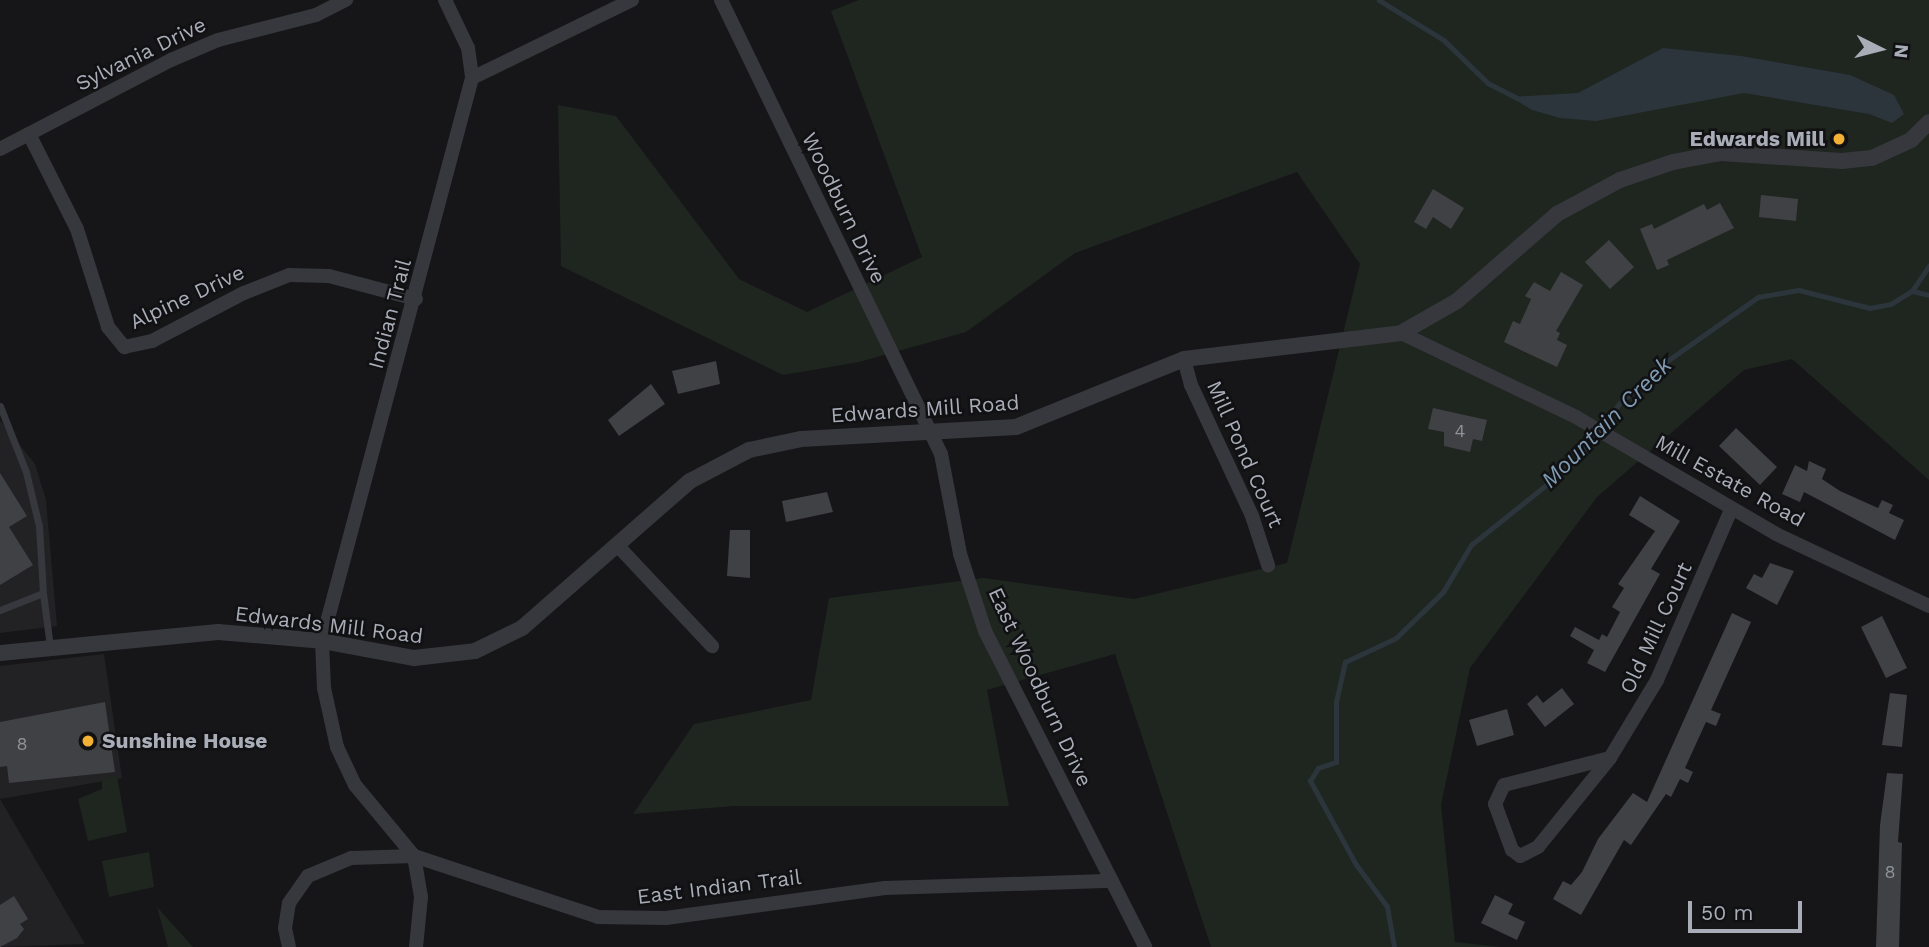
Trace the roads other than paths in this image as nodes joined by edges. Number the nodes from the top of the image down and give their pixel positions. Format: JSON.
{"nodes":[{"id":1,"x":346,"y":0,"type":"edge"},
{"id":2,"x":445,"y":0,"type":"edge"},
{"id":3,"x":632,"y":0,"type":"edge"},
{"id":4,"x":721,"y":0,"type":"edge"},
{"id":5,"x":472,"y":78,"type":"junction"},
{"id":6,"x":1929,"y":122,"type":"edge"},
{"id":7,"x":29,"y":134,"type":"junction"},
{"id":8,"x":0,"y":149,"type":"edge"},
{"id":9,"x":416,"y":299,"type":"junction"},
{"id":10,"x":1401,"y":332,"type":"junction"},
{"id":11,"x":1184,"y":359,"type":"junction"},
{"id":12,"x":0,"y":406,"type":"edge"},
{"id":13,"x":932,"y":433,"type":"junction"},
{"id":14,"x":1731,"y":510,"type":"junction"},
{"id":15,"x":617,"y":545,"type":"junction"},
{"id":16,"x":1268,"y":565,"type":"dead end"},
{"id":17,"x":43,"y":593,"type":"junction"},
{"id":18,"x":1929,"y":606,"type":"edge"},
{"id":19,"x":0,"y":610,"type":"edge"},
{"id":20,"x":322,"y":641,"type":"junction"},
{"id":21,"x":712,"y":646,"type":"dead end"},
{"id":22,"x":50,"y":647,"type":"junction"},
{"id":23,"x":0,"y":653,"type":"edge"},
{"id":24,"x":1610,"y":758,"type":"junction"},
{"id":25,"x":414,"y":856,"type":"junction"},
{"id":26,"x":1112,"y":881,"type":"junction"},
{"id":27,"x":289,"y":947,"type":"edge"},
{"id":28,"x":416,"y":947,"type":"edge"},
{"id":29,"x":1145,"y":947,"type":"edge"}],
"edges":[{"from":1,"to":7,"type":"street","name":"Sylvania Drive"},
{"from":2,"to":5,"type":"street","name":"Indian Trail"},
{"from":3,"to":5,"type":"street"},
{"from":4,"to":13,"type":"street","name":"Woodburn Drive"},
{"from":5,"to":9,"type":"street","name":"Indian Trail"},
{"from":6,"to":10,"type":"street","name":"Edwards Mill Road"},
{"from":7,"to":8,"type":"street","name":"Sylvania Drive"},
{"from":7,"to":9,"type":"street","name":"Alpine Drive"},
{"from":9,"to":20,"type":"street","name":"Indian Trail"},
{"from":10,"to":11,"type":"street","name":"Edwards Mill Road"},
{"from":10,"to":14,"type":"street","name":"Mill Estate Road"},
{"from":11,"to":13,"type":"street","name":"Edwards Mill Road"},
{"from":11,"to":16,"type":"street","name":"Mill Pond Court"},
{"from":12,"to":17,"type":"lane"},
{"from":13,"to":15,"type":"street","name":"Edwards Mill Road"},
{"from":13,"to":26,"type":"street","name":"East Woodburn Drive"},
{"from":14,"to":18,"type":"street","name":"Mill Estate Road"},
{"from":14,"to":24,"type":"street","name":"Old Mill Court"},
{"from":15,"to":20,"type":"street","name":"Edwards Mill Road"},
{"from":15,"to":21,"type":"street"},
{"from":17,"to":19,"type":"lane"},
{"from":17,"to":22,"type":"lane"},
{"from":20,"to":22,"type":"street","name":"Edwards Mill Road"},
{"from":20,"to":25,"type":"street"},
{"from":22,"to":23,"type":"street","name":"Edwards Mill Road"},
{"from":24,"to":24,"type":"street","name":"Old Mill Court"},
{"from":25,"to":26,"type":"street","name":"East Indian Trail"},
{"from":25,"to":27,"type":"street"},
{"from":25,"to":28,"type":"street"},
{"from":26,"to":29,"type":"street","name":"East Woodburn Drive"}]}
